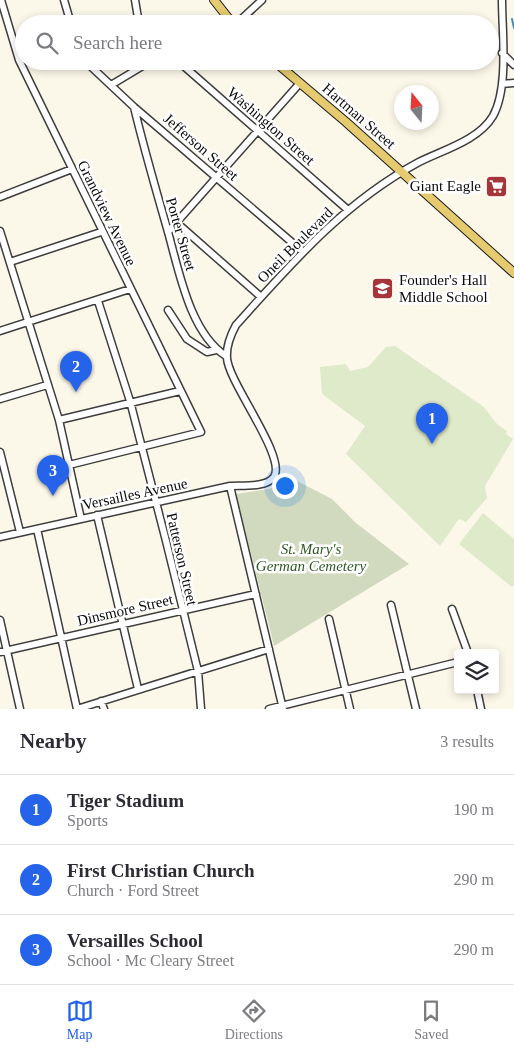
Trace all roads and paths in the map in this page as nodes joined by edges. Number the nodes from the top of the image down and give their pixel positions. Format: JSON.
{"nodes":[{"id":1,"x":1,"y":0,"type":"edge"},
{"id":2,"x":64,"y":0,"type":"edge"},
{"id":3,"x":135,"y":0,"type":"edge"},
{"id":4,"x":214,"y":0,"type":"edge"},
{"id":5,"x":502,"y":0,"type":"edge"},
{"id":6,"x":260,"y":1,"type":"edge"},
{"id":7,"x":68,"y":15,"type":"edge"},
{"id":8,"x":138,"y":15,"type":"edge"},
{"id":9,"x":225,"y":15,"type":"edge"},
{"id":10,"x":245,"y":15,"type":"edge"},
{"id":11,"x":15,"y":49,"type":"edge"},
{"id":12,"x":502,"y":53,"type":"junction"},
{"id":13,"x":514,"y":65,"type":"edge"},
{"id":14,"x":23,"y":70,"type":"edge"},
{"id":15,"x":94,"y":70,"type":"edge"},
{"id":16,"x":137,"y":70,"type":"edge"},
{"id":17,"x":188,"y":70,"type":"edge"},
{"id":18,"x":284,"y":70,"type":"edge"},
{"id":19,"x":514,"y":83,"type":"edge"},
{"id":20,"x":300,"y":84,"type":"junction"},
{"id":21,"x":502,"y":84,"type":"junction"},
{"id":22,"x":111,"y":86,"type":"junction"},
{"id":23,"x":134,"y":107,"type":"junction"},
{"id":24,"x":259,"y":131,"type":"junction"},
{"id":25,"x":72,"y":169,"type":"junction"},
{"id":26,"x":403,"y":173,"type":"junction"},
{"id":27,"x":218,"y":178,"type":"junction"},
{"id":28,"x":0,"y":198,"type":"edge"},
{"id":29,"x":348,"y":210,"type":"junction"},
{"id":30,"x":176,"y":223,"type":"junction"},
{"id":31,"x":0,"y":231,"type":"edge"},
{"id":32,"x":101,"y":232,"type":"junction"},
{"id":33,"x":168,"y":232,"type":"junction"},
{"id":34,"x":302,"y":251,"type":"junction"},
{"id":35,"x":10,"y":262,"type":"junction"},
{"id":36,"x":514,"y":273,"type":"edge"},
{"id":37,"x":130,"y":289,"type":"junction"},
{"id":38,"x":261,"y":297,"type":"junction"},
{"id":39,"x":98,"y":300,"type":"junction"},
{"id":40,"x":168,"y":310,"type":"dead end"},
{"id":41,"x":28,"y":322,"type":"junction"},
{"id":42,"x":0,"y":331,"type":"edge"},
{"id":43,"x":216,"y":350,"type":"junction"},
{"id":44,"x":226,"y":356,"type":"junction"},
{"id":45,"x":47,"y":385,"type":"junction"},
{"id":46,"x":180,"y":391,"type":"junction"},
{"id":47,"x":0,"y":399,"type":"edge"},
{"id":48,"x":130,"y":401,"type":"junction"},
{"id":49,"x":59,"y":420,"type":"junction"},
{"id":50,"x":142,"y":448,"type":"junction"},
{"id":51,"x":0,"y":452,"type":"edge"},
{"id":52,"x":69,"y":465,"type":"junction"},
{"id":53,"x":230,"y":486,"type":"junction"},
{"id":54,"x":155,"y":502,"type":"junction"},
{"id":55,"x":97,"y":515,"type":"junction"},
{"id":56,"x":81,"y":519,"type":"junction"},
{"id":57,"x":37,"y":529,"type":"junction"},
{"id":58,"x":20,"y":532,"type":"junction"},
{"id":59,"x":0,"y":537,"type":"edge"},
{"id":60,"x":256,"y":594,"type":"junction"},
{"id":61,"x":391,"y":605,"type":"dead end"},
{"id":62,"x":452,"y":609,"type":"dead end"},
{"id":63,"x":181,"y":610,"type":"junction"},
{"id":64,"x":329,"y":619,"type":"dead end"},
{"id":65,"x":0,"y":620,"type":"edge"},
{"id":66,"x":122,"y":623,"type":"junction"},
{"id":67,"x":60,"y":638,"type":"junction"},
{"id":68,"x":269,"y":648,"type":"junction"},
{"id":69,"x":467,"y":649,"type":"edge"},
{"id":70,"x":3,"y":651,"type":"edge"},
{"id":71,"x":454,"y":663,"type":"edge"},
{"id":72,"x":198,"y":671,"type":"junction"},
{"id":73,"x":408,"y":674,"type":"junction"},
{"id":74,"x":138,"y":689,"type":"junction"},
{"id":75,"x":346,"y":689,"type":"junction"},
{"id":76,"x":478,"y":694,"type":"edge"},
{"id":77,"x":101,"y":701,"type":"junction"},
{"id":78,"x":283,"y":707,"type":"edge"},
{"id":79,"x":20,"y":709,"type":"edge"},
{"id":80,"x":77,"y":709,"type":"edge"},
{"id":81,"x":104,"y":709,"type":"edge"},
{"id":82,"x":201,"y":709,"type":"edge"},
{"id":83,"x":270,"y":709,"type":"edge"},
{"id":84,"x":350,"y":709,"type":"edge"},
{"id":85,"x":416,"y":709,"type":"edge"},
{"id":86,"x":481,"y":709,"type":"edge"}],
"edges":[{"from":1,"to":11,"type":"street","name":"Grandview Avenue"},
{"from":2,"to":7,"type":"street"},
{"from":3,"to":8,"type":"street"},
{"from":4,"to":9,"type":"main road"},
{"from":5,"to":12,"type":"street","name":"Oneil Boulevard"},
{"from":6,"to":10,"type":"street"},
{"from":12,"to":13,"type":"street"},
{"from":12,"to":21,"type":"street","name":"Oneil Boulevard"},
{"from":14,"to":25,"type":"street","name":"Grandview Avenue"},
{"from":15,"to":22,"type":"street","name":"Jefferson Street"},
{"from":16,"to":22,"type":"street"},
{"from":17,"to":24,"type":"street","name":"Washington Street"},
{"from":18,"to":20,"type":"main road","name":"Hartman Street"},
{"from":19,"to":21,"type":"street"},
{"from":20,"to":24,"type":"street"},
{"from":20,"to":26,"type":"main road","name":"Hartman Street"},
{"from":21,"to":26,"type":"street","name":"Oneil Boulevard"},
{"from":22,"to":23,"type":"street","name":"Jefferson Street"},
{"from":23,"to":27,"type":"street","name":"Jefferson Street"},
{"from":23,"to":33,"type":"street","name":"Porter Street"},
{"from":24,"to":27,"type":"street"},
{"from":24,"to":29,"type":"street","name":"Washington Street"},
{"from":25,"to":28,"type":"street"},
{"from":25,"to":32,"type":"street","name":"Grandview Avenue"},
{"from":26,"to":29,"type":"street","name":"Oneil Boulevard"},
{"from":26,"to":36,"type":"main road","name":"Hartman Street"},
{"from":27,"to":30,"type":"street"},
{"from":27,"to":34,"type":"street","name":"Jefferson Street"},
{"from":29,"to":34,"type":"street","name":"Oneil Boulevard"},
{"from":30,"to":33,"type":"street"},
{"from":30,"to":38,"type":"street"},
{"from":31,"to":35,"type":"street"},
{"from":32,"to":35,"type":"street"},
{"from":32,"to":37,"type":"street","name":"Grandview Avenue"},
{"from":33,"to":43,"type":"street","name":"Porter Street"},
{"from":34,"to":38,"type":"street","name":"Oneil Boulevard"},
{"from":35,"to":41,"type":"street"},
{"from":37,"to":39,"type":"street"},
{"from":37,"to":46,"type":"street","name":"Grandview Avenue"},
{"from":38,"to":44,"type":"street","name":"Oneil Boulevard"},
{"from":39,"to":41,"type":"street"},
{"from":39,"to":48,"type":"street","name":"Patterson Street"},
{"from":40,"to":43,"type":"street"},
{"from":41,"to":42,"type":"street"},
{"from":41,"to":45,"type":"street"},
{"from":43,"to":44,"type":"street","name":"Porter Street"},
{"from":44,"to":53,"type":"street","name":"Versailles Avenue"},
{"from":45,"to":47,"type":"street"},
{"from":45,"to":49,"type":"street"},
{"from":46,"to":48,"type":"street"},
{"from":46,"to":50,"type":"street","name":"Grandview Avenue"},
{"from":48,"to":49,"type":"street"},
{"from":48,"to":50,"type":"street","name":"Patterson Street"},
{"from":49,"to":52,"type":"street"},
{"from":50,"to":52,"type":"street"},
{"from":50,"to":54,"type":"street","name":"Patterson Street"},
{"from":51,"to":58,"type":"street"},
{"from":52,"to":56,"type":"street"},
{"from":53,"to":54,"type":"street","name":"Versailles Avenue"},
{"from":53,"to":60,"type":"street"},
{"from":54,"to":55,"type":"street","name":"Versailles Avenue"},
{"from":54,"to":63,"type":"street","name":"Patterson Street"},
{"from":55,"to":56,"type":"street","name":"Versailles Avenue"},
{"from":55,"to":66,"type":"street"},
{"from":56,"to":57,"type":"street","name":"Versailles Avenue"},
{"from":57,"to":58,"type":"street","name":"Versailles Avenue"},
{"from":57,"to":67,"type":"street"},
{"from":58,"to":59,"type":"street","name":"Versailles Avenue"},
{"from":60,"to":63,"type":"street","name":"Dinsmore Street"},
{"from":60,"to":68,"type":"street"},
{"from":61,"to":73,"type":"street"},
{"from":62,"to":69,"type":"street"},
{"from":63,"to":66,"type":"street","name":"Dinsmore Street"},
{"from":63,"to":72,"type":"street","name":"Patterson Street"},
{"from":64,"to":75,"type":"street"},
{"from":65,"to":70,"type":"street"},
{"from":66,"to":67,"type":"street","name":"Dinsmore Street"},
{"from":66,"to":74,"type":"street"},
{"from":67,"to":70,"type":"street","name":"Dinsmore Street"},
{"from":67,"to":80,"type":"street"},
{"from":68,"to":72,"type":"street"},
{"from":68,"to":78,"type":"street"},
{"from":70,"to":79,"type":"street"},
{"from":71,"to":73,"type":"street"},
{"from":72,"to":74,"type":"street"},
{"from":72,"to":82,"type":"street","name":"Patterson Street"},
{"from":73,"to":75,"type":"street"},
{"from":73,"to":85,"type":"street"},
{"from":74,"to":77,"type":"street"},
{"from":75,"to":78,"type":"street"},
{"from":75,"to":84,"type":"street"},
{"from":76,"to":86,"type":"street"},
{"from":77,"to":80,"type":"street"},
{"from":77,"to":81,"type":"street"},
{"from":78,"to":83,"type":"street"}]}
